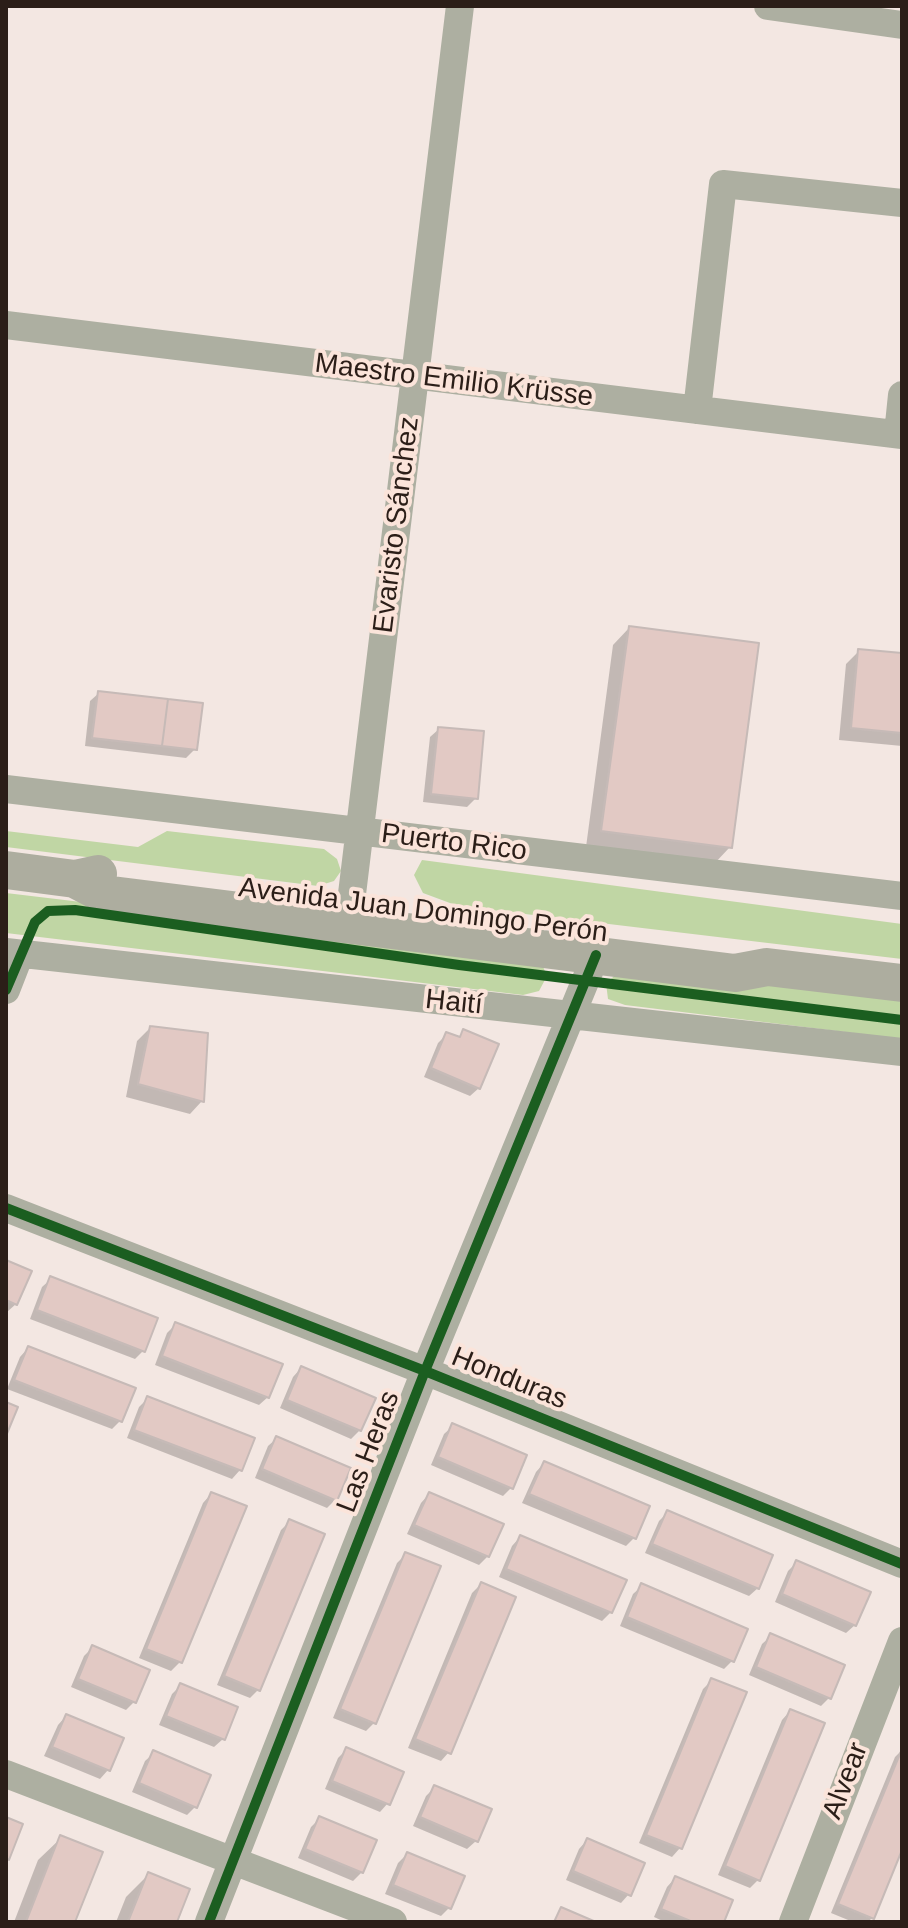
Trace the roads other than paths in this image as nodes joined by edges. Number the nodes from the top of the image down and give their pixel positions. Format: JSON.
{"nodes":[{"id":1,"x":460,"y":6,"type":"edge"},
{"id":2,"x":768,"y":6,"type":"edge"},
{"id":3,"x":902,"y":25,"type":"edge"},
{"id":4,"x":902,"y":203,"type":"edge"},
{"id":5,"x":6,"y":325,"type":"edge"},
{"id":6,"x":415,"y":376,"type":"junction"},
{"id":7,"x":902,"y":395,"type":"edge"},
{"id":8,"x":697,"y":410,"type":"junction"},
{"id":9,"x":900,"y":435,"type":"edge"},
{"id":10,"x":6,"y":789,"type":"edge"},
{"id":11,"x":360,"y":832,"type":"junction"},
{"id":12,"x":6,"y":870,"type":"edge"},
{"id":13,"x":75,"y":879,"type":"junction"},
{"id":14,"x":902,"y":896,"type":"edge"},
{"id":15,"x":351,"y":902,"type":"junction"},
{"id":16,"x":13,"y":953,"type":"edge"},
{"id":17,"x":596,"y":955,"type":"junction"},
{"id":18,"x":767,"y":967,"type":"junction"},
{"id":19,"x":902,"y":983,"type":"edge"},
{"id":20,"x":6,"y":990,"type":"edge"},
{"id":21,"x":572,"y":1015,"type":"junction"},
{"id":22,"x":902,"y":1052,"type":"edge"},
{"id":23,"x":6,"y":1208,"type":"edge"},
{"id":24,"x":425,"y":1371,"type":"junction"},
{"id":25,"x":902,"y":1564,"type":"edge"},
{"id":26,"x":902,"y":1641,"type":"edge"},
{"id":27,"x":6,"y":1774,"type":"edge"},
{"id":28,"x":231,"y":1861,"type":"junction"},
{"id":29,"x":209,"y":1922,"type":"edge"},
{"id":30,"x":393,"y":1922,"type":"edge"},
{"id":31,"x":793,"y":1922,"type":"edge"}],
"edges":[{"from":1,"to":6,"type":"street","name":"Evaristo Sánchez"},
{"from":2,"to":3,"type":"street"},
{"from":4,"to":8,"type":"street"},
{"from":5,"to":6,"type":"street","name":"Maestro Emilio Krüsse"},
{"from":6,"to":8,"type":"street","name":"Maestro Emilio Krüsse"},
{"from":6,"to":11,"type":"street","name":"Evaristo Sánchez"},
{"from":7,"to":9,"type":"street"},
{"from":8,"to":9,"type":"street","name":"Maestro Emilio Krüsse"},
{"from":10,"to":11,"type":"street","name":"Puerto Rico"},
{"from":11,"to":14,"type":"street","name":"Puerto Rico"},
{"from":11,"to":15,"type":"street","name":"Evaristo Sánchez"},
{"from":12,"to":13,"type":"main road","name":"Avenida Juan Domingo Perón"},
{"from":13,"to":15,"type":"main road","name":"Avenida Juan Domingo Perón"},
{"from":13,"to":17,"type":"main road","name":"Avenida Juan Domingo Perón"},
{"from":15,"to":18,"type":"main road","name":"Avenida Juan Domingo Perón"},
{"from":16,"to":20,"type":"street"},
{"from":16,"to":21,"type":"street","name":"Haití"},
{"from":17,"to":18,"type":"main road","name":"Avenida Juan Domingo Perón"},
{"from":17,"to":21,"type":"street","name":"Las Heras"},
{"from":18,"to":19,"type":"main road","name":"Avenida Juan Domingo Perón"},
{"from":21,"to":22,"type":"street","name":"Haití"},
{"from":21,"to":24,"type":"street","name":"Las Heras"},
{"from":23,"to":24,"type":"street","name":"Honduras"},
{"from":24,"to":25,"type":"street","name":"Honduras"},
{"from":24,"to":28,"type":"street","name":"Las Heras"},
{"from":26,"to":31,"type":"street","name":"Alvear"},
{"from":27,"to":28,"type":"street"},
{"from":28,"to":29,"type":"street","name":"Las Heras"},
{"from":28,"to":30,"type":"street"}]}
